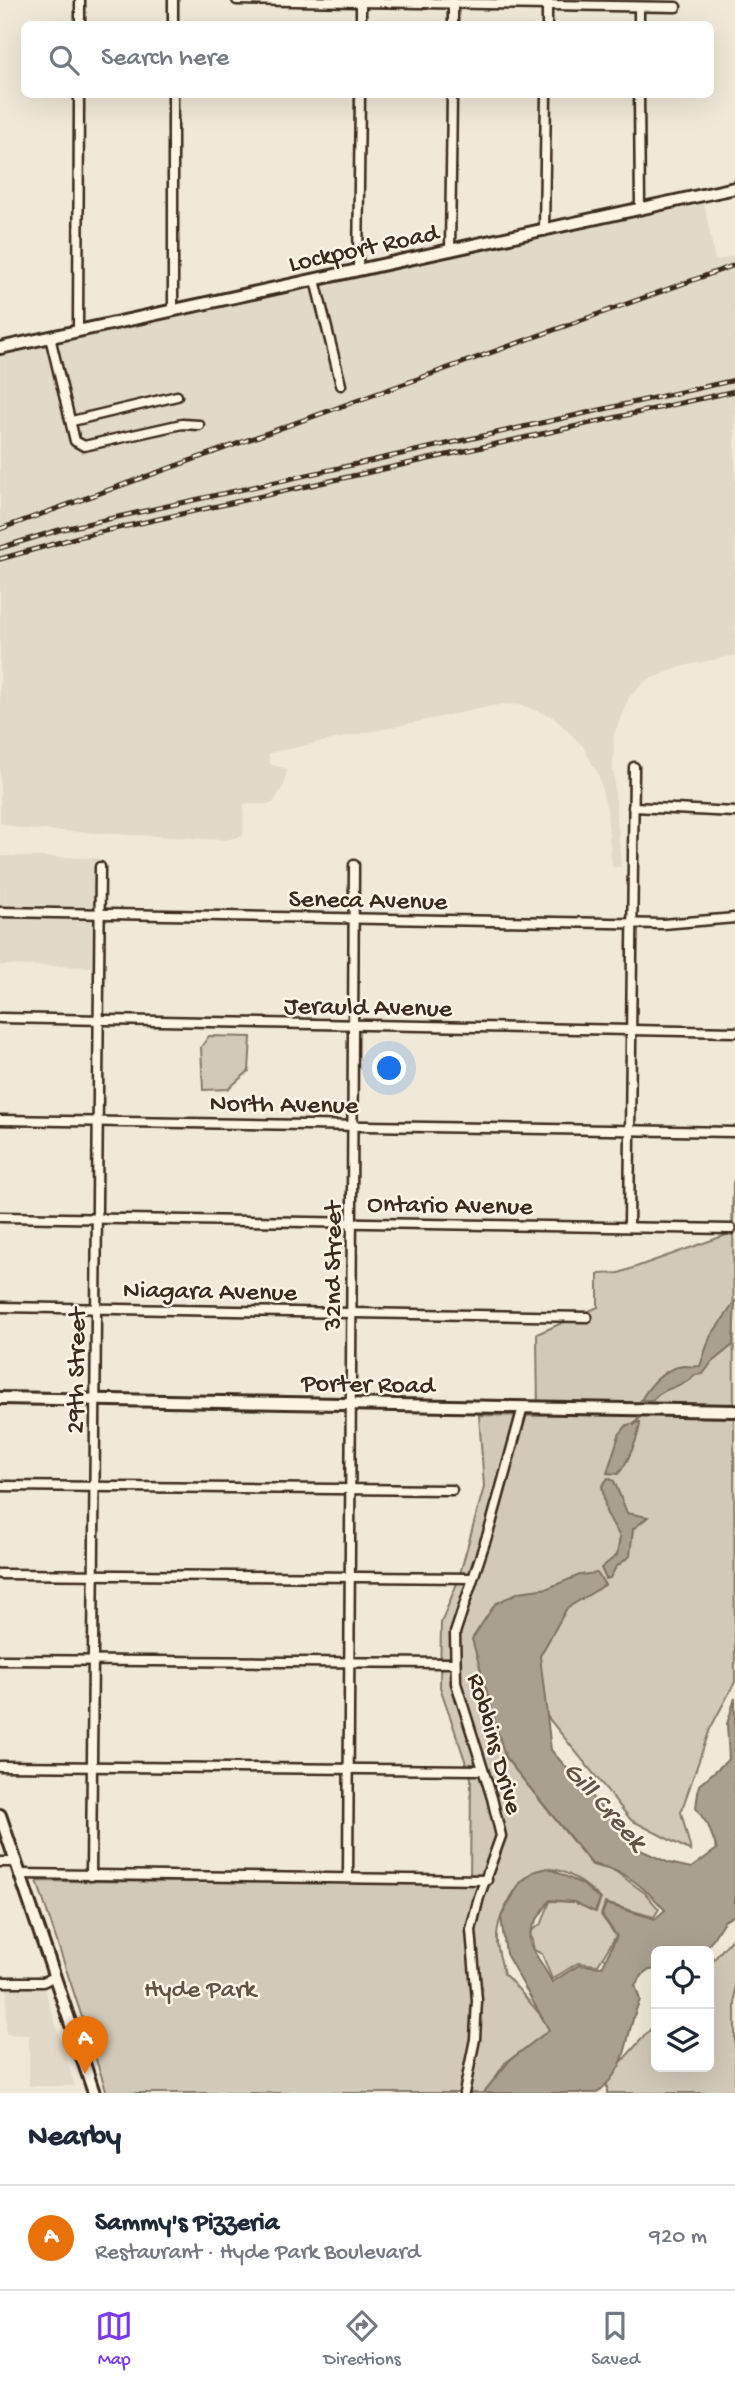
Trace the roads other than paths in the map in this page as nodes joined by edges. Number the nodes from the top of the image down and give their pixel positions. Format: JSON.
{"nodes":[{"id":1,"x":80,"y":0,"type":"edge"},
{"id":2,"x":173,"y":0,"type":"edge"},
{"id":3,"x":237,"y":0,"type":"edge"},
{"id":4,"x":361,"y":1,"type":"edge"},
{"id":5,"x":453,"y":2,"type":"junction"},
{"id":6,"x":547,"y":5,"type":"junction"},
{"id":7,"x":676,"y":6,"type":"dead end"},
{"id":8,"x":639,"y":7,"type":"junction"},
{"id":9,"x":80,"y":21,"type":"edge"},
{"id":10,"x":173,"y":21,"type":"edge"},
{"id":11,"x":361,"y":21,"type":"edge"},
{"id":12,"x":453,"y":21,"type":"edge"},
{"id":13,"x":547,"y":21,"type":"edge"},
{"id":14,"x":639,"y":21,"type":"edge"},
{"id":15,"x":79,"y":98,"type":"edge"},
{"id":16,"x":173,"y":98,"type":"edge"},
{"id":17,"x":360,"y":98,"type":"edge"},
{"id":18,"x":452,"y":98,"type":"edge"},
{"id":19,"x":546,"y":98,"type":"edge"},
{"id":20,"x":639,"y":98,"type":"edge"},
{"id":21,"x":735,"y":188,"type":"edge"},
{"id":22,"x":640,"y":209,"type":"junction"},
{"id":23,"x":544,"y":231,"type":"junction"},
{"id":24,"x":450,"y":251,"type":"junction"},
{"id":25,"x":358,"y":270,"type":"junction"},
{"id":26,"x":315,"y":280,"type":"junction"},
{"id":27,"x":173,"y":310,"type":"junction"},
{"id":28,"x":78,"y":330,"type":"junction"},
{"id":29,"x":50,"y":337,"type":"junction"},
{"id":30,"x":0,"y":348,"type":"edge"},
{"id":31,"x":341,"y":385,"type":"dead end"},
{"id":32,"x":177,"y":396,"type":"dead end"},
{"id":33,"x":72,"y":421,"type":"junction"},
{"id":34,"x":199,"y":425,"type":"dead end"},
{"id":35,"x":634,"y":767,"type":"dead end"},
{"id":36,"x":633,"y":807,"type":"junction"},
{"id":37,"x":735,"y":813,"type":"edge"},
{"id":38,"x":354,"y":865,"type":"dead end"},
{"id":39,"x":100,"y":867,"type":"dead end"},
{"id":40,"x":0,"y":912,"type":"edge"},
{"id":41,"x":99,"y":914,"type":"junction"},
{"id":42,"x":735,"y":918,"type":"edge"},
{"id":43,"x":354,"y":919,"type":"junction"},
{"id":44,"x":631,"y":923,"type":"junction"},
{"id":45,"x":0,"y":1018,"type":"edge"},
{"id":46,"x":97,"y":1020,"type":"junction"},
{"id":47,"x":353,"y":1025,"type":"junction"},
{"id":48,"x":631,"y":1031,"type":"junction"},
{"id":49,"x":735,"y":1032,"type":"edge"},
{"id":50,"x":0,"y":1120,"type":"edge"},
{"id":51,"x":97,"y":1121,"type":"junction"},
{"id":52,"x":353,"y":1125,"type":"junction"},
{"id":53,"x":631,"y":1130,"type":"junction"},
{"id":54,"x":735,"y":1132,"type":"edge"},
{"id":55,"x":0,"y":1217,"type":"edge"},
{"id":56,"x":96,"y":1219,"type":"junction"},
{"id":57,"x":353,"y":1222,"type":"junction"},
{"id":58,"x":629,"y":1227,"type":"junction"},
{"id":59,"x":731,"y":1229,"type":"dead end"},
{"id":60,"x":0,"y":1307,"type":"edge"},
{"id":61,"x":96,"y":1308,"type":"junction"},
{"id":62,"x":352,"y":1313,"type":"junction"},
{"id":63,"x":587,"y":1317,"type":"dead end"},
{"id":64,"x":0,"y":1398,"type":"edge"},
{"id":65,"x":94,"y":1400,"type":"junction"},
{"id":66,"x":352,"y":1404,"type":"junction"},
{"id":67,"x":523,"y":1407,"type":"junction"},
{"id":68,"x":735,"y":1411,"type":"edge"},
{"id":69,"x":0,"y":1486,"type":"edge"},
{"id":70,"x":94,"y":1487,"type":"junction"},
{"id":71,"x":350,"y":1489,"type":"junction"},
{"id":72,"x":452,"y":1490,"type":"dead end"},
{"id":73,"x":0,"y":1574,"type":"edge"},
{"id":74,"x":93,"y":1574,"type":"junction"},
{"id":75,"x":350,"y":1576,"type":"junction"},
{"id":76,"x":473,"y":1578,"type":"junction"},
{"id":77,"x":0,"y":1660,"type":"edge"},
{"id":78,"x":92,"y":1661,"type":"junction"},
{"id":79,"x":349,"y":1663,"type":"junction"},
{"id":80,"x":453,"y":1663,"type":"junction"},
{"id":81,"x":0,"y":1766,"type":"edge"},
{"id":82,"x":91,"y":1767,"type":"junction"},
{"id":83,"x":348,"y":1769,"type":"junction"},
{"id":84,"x":482,"y":1770,"type":"junction"},
{"id":85,"x":0,"y":1815,"type":"edge"},
{"id":86,"x":0,"y":1862,"type":"edge"},
{"id":87,"x":15,"y":1862,"type":"junction"},
{"id":88,"x":19,"y":1874,"type":"junction"},
{"id":89,"x":90,"y":1876,"type":"junction"},
{"id":90,"x":348,"y":1878,"type":"junction"},
{"id":91,"x":487,"y":1880,"type":"junction"},
{"id":92,"x":55,"y":1976,"type":"junction"},
{"id":93,"x":0,"y":1982,"type":"edge"},
{"id":94,"x":93,"y":2090,"type":"edge"},
{"id":95,"x":80,"y":2093,"type":"edge"},
{"id":96,"x":464,"y":2093,"type":"edge"}],
"edges":[{"from":1,"to":9,"type":"street"},
{"from":2,"to":10,"type":"street"},
{"from":3,"to":4,"type":"street"},
{"from":4,"to":5,"type":"street"},
{"from":4,"to":11,"type":"street"},
{"from":5,"to":6,"type":"street"},
{"from":5,"to":12,"type":"street"},
{"from":6,"to":8,"type":"street"},
{"from":6,"to":13,"type":"street"},
{"from":7,"to":8,"type":"street"},
{"from":8,"to":14,"type":"street"},
{"from":15,"to":28,"type":"street"},
{"from":16,"to":27,"type":"street"},
{"from":17,"to":25,"type":"street"},
{"from":18,"to":24,"type":"street"},
{"from":19,"to":23,"type":"street"},
{"from":20,"to":22,"type":"street"},
{"from":21,"to":22,"type":"main road","name":"Lockport Road"},
{"from":22,"to":23,"type":"main road","name":"Lockport Road"},
{"from":23,"to":24,"type":"main road","name":"Lockport Road"},
{"from":24,"to":25,"type":"main road","name":"Lockport Road"},
{"from":25,"to":26,"type":"main road","name":"Lockport Road"},
{"from":26,"to":27,"type":"main road","name":"Lockport Road"},
{"from":26,"to":31,"type":"street"},
{"from":27,"to":28,"type":"main road","name":"Lockport Road"},
{"from":28,"to":29,"type":"main road","name":"Lockport Road"},
{"from":29,"to":30,"type":"main road","name":"Lockport Road"},
{"from":29,"to":33,"type":"street"},
{"from":32,"to":33,"type":"street"},
{"from":33,"to":34,"type":"street"},
{"from":35,"to":36,"type":"street"},
{"from":36,"to":37,"type":"street"},
{"from":36,"to":44,"type":"street"},
{"from":38,"to":43,"type":"street","name":"32nd Street"},
{"from":39,"to":41,"type":"street","name":"29th Street"},
{"from":40,"to":41,"type":"street","name":"Seneca Avenue"},
{"from":41,"to":43,"type":"street","name":"Seneca Avenue"},
{"from":41,"to":46,"type":"street","name":"29th Street"},
{"from":42,"to":44,"type":"street","name":"Seneca Avenue"},
{"from":43,"to":44,"type":"street","name":"Seneca Avenue"},
{"from":43,"to":47,"type":"street","name":"32nd Street"},
{"from":44,"to":48,"type":"street"},
{"from":45,"to":46,"type":"street","name":"Jerauld Avenue"},
{"from":46,"to":47,"type":"street","name":"Jerauld Avenue"},
{"from":46,"to":51,"type":"street","name":"29th Street"},
{"from":47,"to":48,"type":"street","name":"Jerauld Avenue"},
{"from":47,"to":52,"type":"street","name":"32nd Street"},
{"from":48,"to":49,"type":"street","name":"Jerauld Avenue"},
{"from":48,"to":53,"type":"street"},
{"from":50,"to":51,"type":"street","name":"North Avenue"},
{"from":51,"to":52,"type":"street","name":"North Avenue"},
{"from":51,"to":56,"type":"street","name":"29th Street"},
{"from":52,"to":53,"type":"street","name":"North Avenue"},
{"from":52,"to":57,"type":"street","name":"32nd Street"},
{"from":53,"to":54,"type":"street","name":"North Avenue"},
{"from":53,"to":58,"type":"street"},
{"from":55,"to":56,"type":"street","name":"Ontario Avenue"},
{"from":56,"to":57,"type":"street","name":"Ontario Avenue"},
{"from":56,"to":61,"type":"street","name":"29th Street"},
{"from":57,"to":58,"type":"street","name":"Ontario Avenue"},
{"from":57,"to":62,"type":"street","name":"32nd Street"},
{"from":58,"to":59,"type":"street","name":"Ontario Avenue"},
{"from":60,"to":61,"type":"street","name":"Niagara Avenue"},
{"from":61,"to":62,"type":"street","name":"Niagara Avenue"},
{"from":61,"to":65,"type":"street","name":"29th Street"},
{"from":62,"to":63,"type":"street","name":"Niagara Avenue"},
{"from":62,"to":66,"type":"street","name":"32nd Street"},
{"from":64,"to":65,"type":"main road","name":"Porter Road"},
{"from":65,"to":66,"type":"main road","name":"Porter Road"},
{"from":65,"to":70,"type":"street","name":"29th Street"},
{"from":66,"to":67,"type":"main road","name":"Porter Road"},
{"from":66,"to":71,"type":"street","name":"32nd Street"},
{"from":67,"to":68,"type":"main road","name":"Porter Road"},
{"from":67,"to":76,"type":"street","name":"Robbins Drive"},
{"from":69,"to":70,"type":"street"},
{"from":70,"to":71,"type":"street"},
{"from":70,"to":74,"type":"street","name":"29th Street"},
{"from":71,"to":72,"type":"street"},
{"from":71,"to":75,"type":"street","name":"32nd Street"},
{"from":73,"to":74,"type":"street"},
{"from":74,"to":75,"type":"street"},
{"from":74,"to":78,"type":"street","name":"29th Street"},
{"from":75,"to":76,"type":"street"},
{"from":75,"to":79,"type":"street","name":"32nd Street"},
{"from":76,"to":80,"type":"street","name":"Robbins Drive"},
{"from":77,"to":78,"type":"street"},
{"from":78,"to":79,"type":"street"},
{"from":78,"to":82,"type":"street","name":"29th Street"},
{"from":79,"to":80,"type":"street"},
{"from":79,"to":83,"type":"street","name":"32nd Street"},
{"from":80,"to":84,"type":"street","name":"Robbins Drive"},
{"from":81,"to":82,"type":"street"},
{"from":82,"to":83,"type":"street"},
{"from":82,"to":89,"type":"street","name":"29th Street"},
{"from":83,"to":84,"type":"street"},
{"from":83,"to":90,"type":"street","name":"32nd Street"},
{"from":84,"to":91,"type":"street","name":"Robbins Drive"},
{"from":85,"to":87,"type":"main road"},
{"from":86,"to":87,"type":"street"},
{"from":87,"to":88,"type":"main road"},
{"from":88,"to":89,"type":"street"},
{"from":88,"to":92,"type":"main road"},
{"from":89,"to":90,"type":"street"},
{"from":90,"to":91,"type":"street"},
{"from":91,"to":96,"type":"street","name":"Robbins Drive"},
{"from":92,"to":93,"type":"street"},
{"from":92,"to":94,"type":"main road"},
{"from":94,"to":95,"type":"main road"}]}
